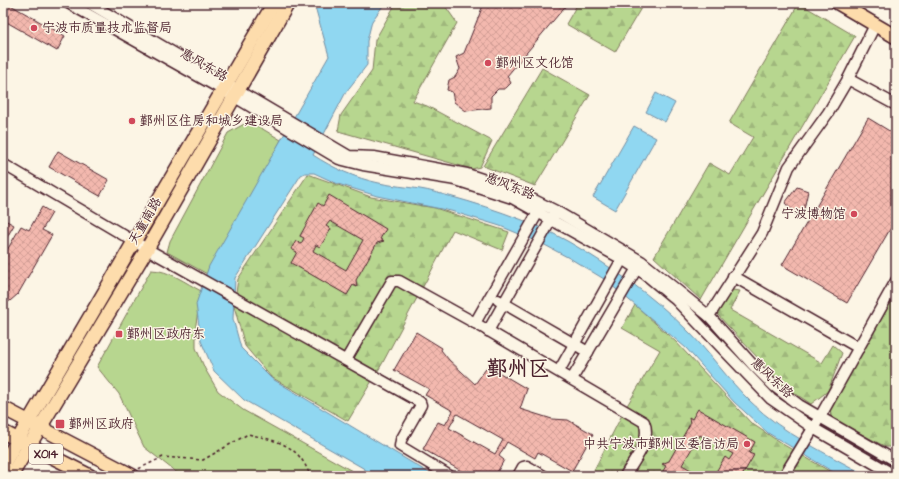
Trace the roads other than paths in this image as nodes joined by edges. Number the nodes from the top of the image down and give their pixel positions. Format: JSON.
{"nodes":[{"id":1,"x":68,"y":3,"type":"edge"},
{"id":2,"x":89,"y":3,"type":"edge"},
{"id":3,"x":274,"y":3,"type":"edge"},
{"id":4,"x":288,"y":3,"type":"edge"},
{"id":5,"x":838,"y":3,"type":"edge"},
{"id":6,"x":875,"y":24,"type":"junction"},
{"id":7,"x":896,"y":37,"type":"edge"},
{"id":8,"x":848,"y":79,"type":"junction"},
{"id":9,"x":225,"y":87,"type":"junction"},
{"id":10,"x":236,"y":94,"type":"junction"},
{"id":11,"x":896,"y":105,"type":"edge"},
{"id":12,"x":3,"y":164,"type":"edge"},
{"id":13,"x":540,"y":207,"type":"junction"},
{"id":14,"x":554,"y":215,"type":"junction"},
{"id":15,"x":134,"y":241,"type":"junction"},
{"id":16,"x":147,"y":249,"type":"junction"},
{"id":17,"x":624,"y":255,"type":"junction"},
{"id":18,"x":639,"y":265,"type":"junction"},
{"id":19,"x":733,"y":276,"type":"junction"},
{"id":20,"x":896,"y":282,"type":"edge"},
{"id":21,"x":491,"y":296,"type":"junction"},
{"id":22,"x":503,"y":304,"type":"junction"},
{"id":23,"x":709,"y":316,"type":"junction"},
{"id":24,"x":475,"y":323,"type":"junction"},
{"id":25,"x":488,"y":331,"type":"junction"},
{"id":26,"x":574,"y":344,"type":"junction"},
{"id":27,"x":859,"y":348,"type":"junction"},
{"id":28,"x":588,"y":352,"type":"junction"},
{"id":29,"x":346,"y":360,"type":"junction"},
{"id":30,"x":559,"y":371,"type":"junction"},
{"id":31,"x":572,"y":379,"type":"junction"},
{"id":32,"x":3,"y":408,"type":"edge"},
{"id":33,"x":820,"y":417,"type":"junction"},
{"id":34,"x":34,"y":424,"type":"junction"},
{"id":35,"x":813,"y":428,"type":"junction"},
{"id":36,"x":3,"y":432,"type":"edge"},
{"id":37,"x":23,"y":443,"type":"junction"},
{"id":38,"x":896,"y":461,"type":"edge"},
{"id":39,"x":3,"y":465,"type":"edge"},
{"id":40,"x":130,"y":475,"type":"edge"},
{"id":41,"x":11,"y":476,"type":"edge"},
{"id":42,"x":90,"y":476,"type":"edge"},
{"id":43,"x":450,"y":476,"type":"edge"},
{"id":44,"x":518,"y":476,"type":"edge"},
{"id":45,"x":544,"y":476,"type":"edge"},
{"id":46,"x":625,"y":476,"type":"edge"},
{"id":47,"x":784,"y":476,"type":"edge"},
{"id":48,"x":896,"y":476,"type":"edge"}],
"edges":[{"from":1,"to":9,"type":"street","name":"惠风东路"},
{"from":2,"to":9,"type":"street","name":"惠风东路"},
{"from":3,"to":9,"type":"main road","name":"天童南路"},
{"from":4,"to":10,"type":"main road"},
{"from":5,"to":6,"type":"main road"},
{"from":6,"to":7,"type":"main road"},
{"from":6,"to":8,"type":"street"},
{"from":8,"to":11,"type":"street"},
{"from":8,"to":19,"type":"street"},
{"from":9,"to":10,"type":"street","name":"惠风东路"},
{"from":9,"to":15,"type":"main road","name":"天童南路"},
{"from":10,"to":13,"type":"street","name":"惠风东路"},
{"from":10,"to":16,"type":"main road"},
{"from":12,"to":15,"type":"street"},
{"from":13,"to":14,"type":"street","name":"惠风东路"},
{"from":13,"to":21,"type":"street"},
{"from":14,"to":17,"type":"street","name":"惠风东路"},
{"from":14,"to":22,"type":"street"},
{"from":15,"to":16,"type":"street"},
{"from":15,"to":34,"type":"main road","name":"天童南路"},
{"from":16,"to":29,"type":"street"},
{"from":16,"to":34,"type":"main road"},
{"from":17,"to":18,"type":"street","name":"惠风东路"},
{"from":17,"to":26,"type":"street"},
{"from":18,"to":23,"type":"street","name":"惠风东路"},
{"from":18,"to":28,"type":"street"},
{"from":18,"to":35,"type":"street","name":"惠风东路"},
{"from":19,"to":23,"type":"street"},
{"from":19,"to":27,"type":"street"},
{"from":20,"to":27,"type":"street"},
{"from":21,"to":22,"type":"street"},
{"from":21,"to":24,"type":"street"},
{"from":22,"to":25,"type":"street"},
{"from":22,"to":26,"type":"street"},
{"from":23,"to":33,"type":"street","name":"惠风东路"},
{"from":24,"to":25,"type":"street"},
{"from":24,"to":29,"type":"street"},
{"from":25,"to":30,"type":"street"},
{"from":26,"to":28,"type":"street"},
{"from":26,"to":30,"type":"street"},
{"from":27,"to":33,"type":"street"},
{"from":28,"to":31,"type":"street"},
{"from":29,"to":43,"type":"street"},
{"from":30,"to":31,"type":"street"},
{"from":31,"to":46,"type":"street"},
{"from":32,"to":34,"type":"main road","number":"X014"},
{"from":33,"to":35,"type":"street"},
{"from":33,"to":38,"type":"street","name":"惠风东路"},
{"from":34,"to":37,"type":"main road","name":"天童南路"},
{"from":34,"to":40,"type":"main road","number":"X014"},
{"from":35,"to":47,"type":"street"},
{"from":35,"to":48,"type":"street","name":"惠风东路"},
{"from":36,"to":37,"type":"main road","number":"X014"},
{"from":37,"to":39,"type":"main road"},
{"from":37,"to":41,"type":"main road"},
{"from":37,"to":42,"type":"main road","number":"X014"},
{"from":44,"to":45,"type":"street"}]}
